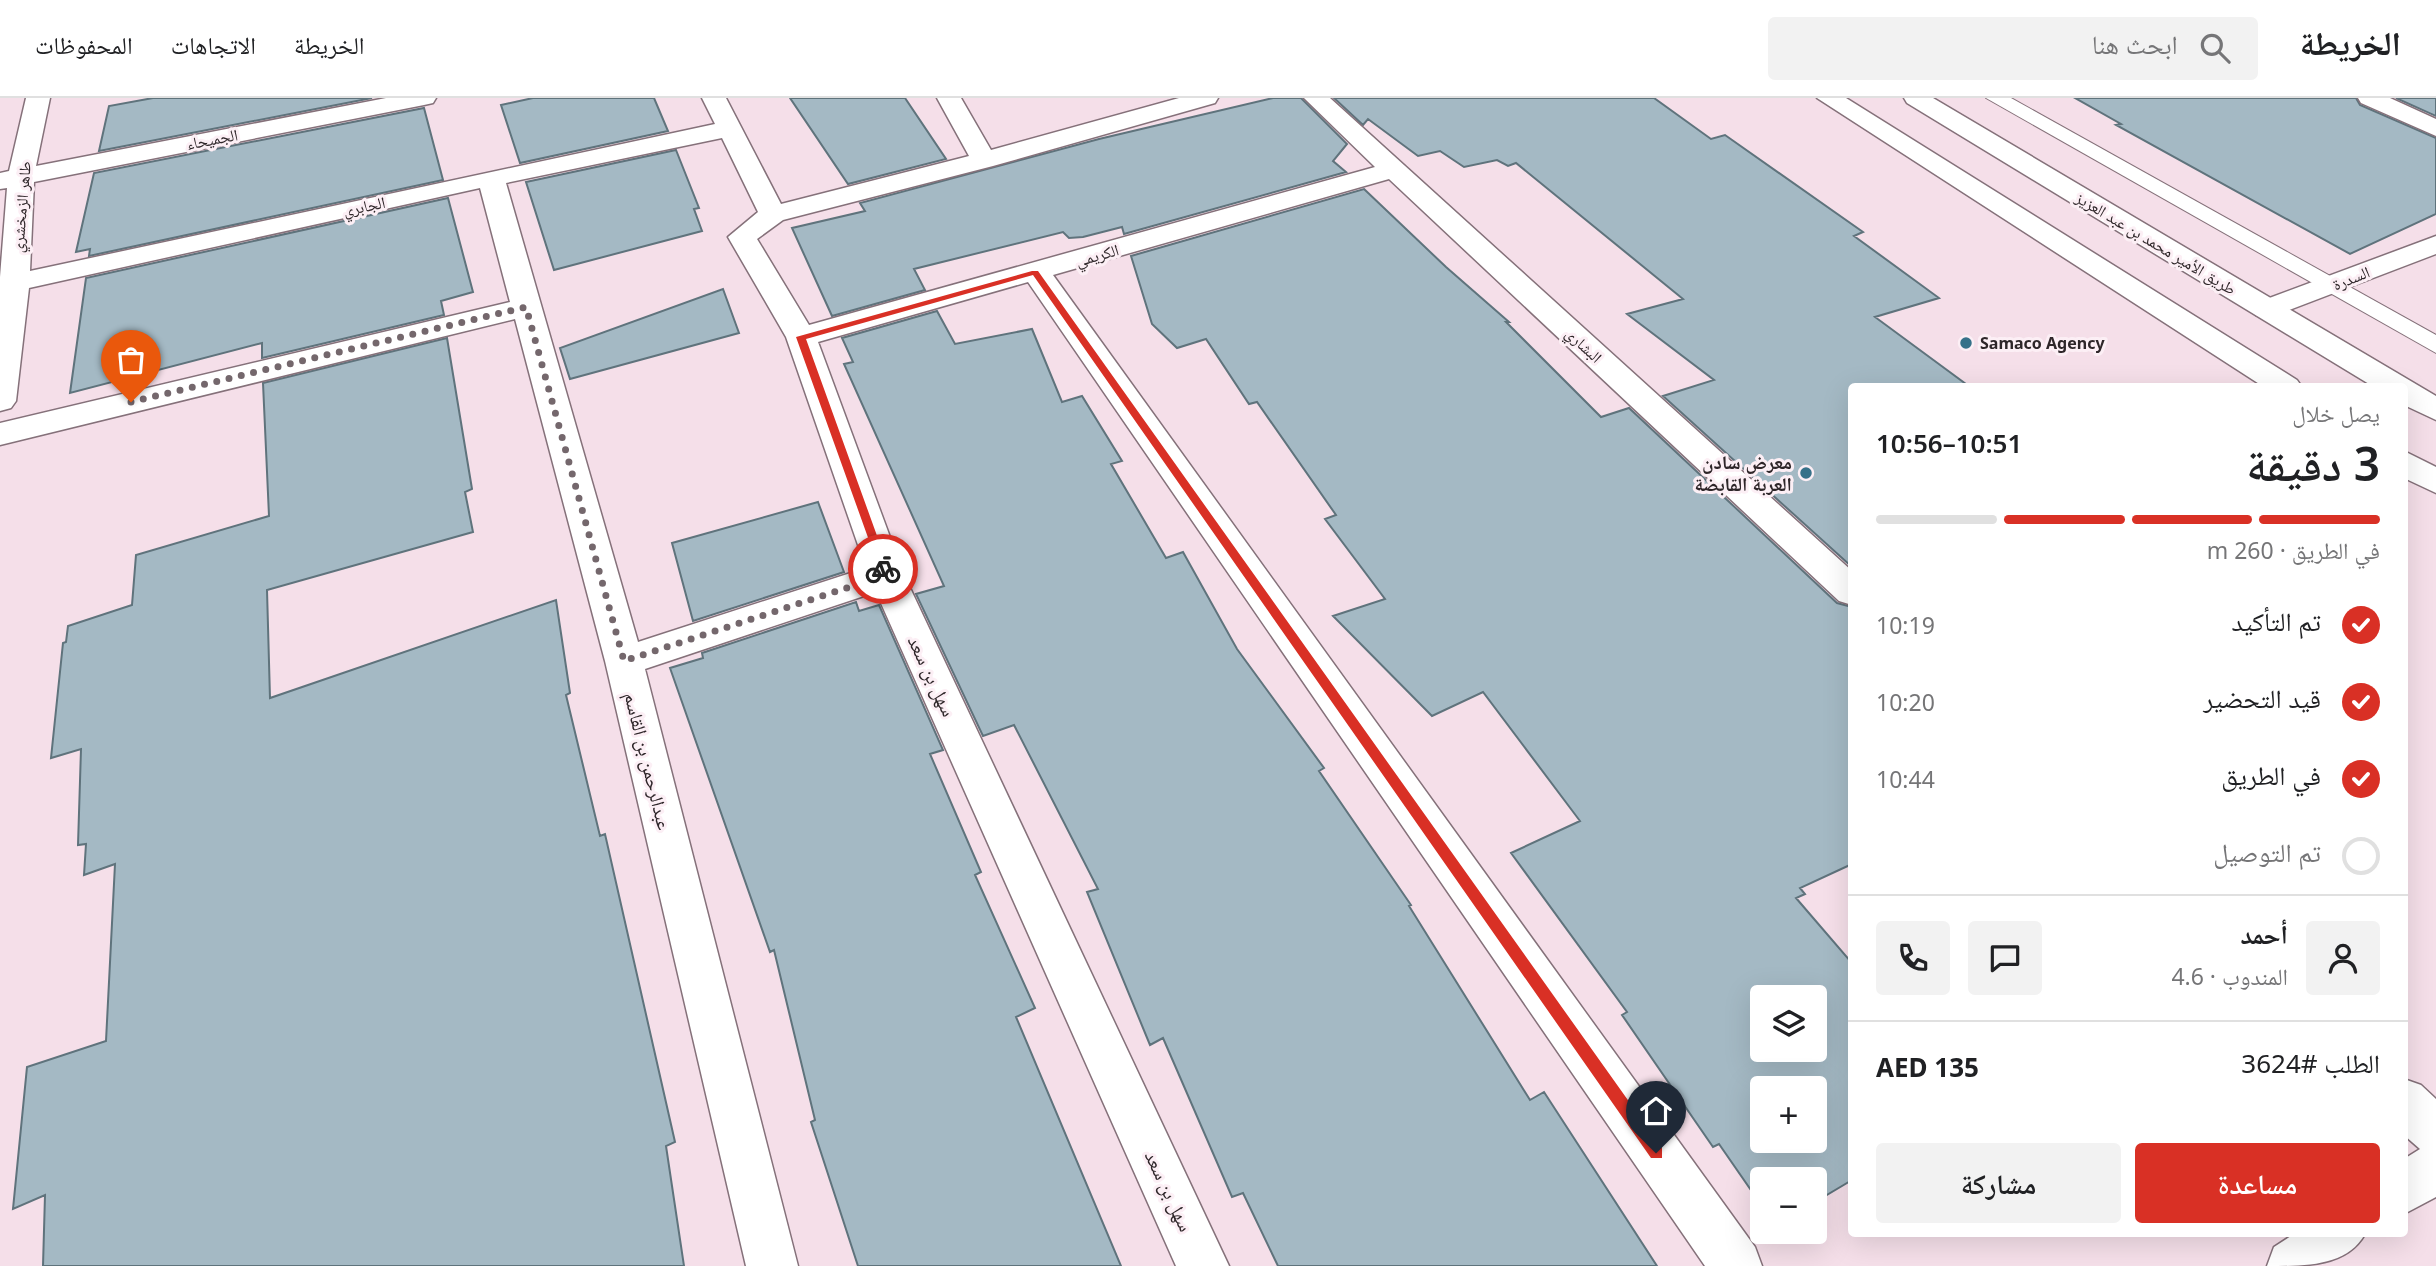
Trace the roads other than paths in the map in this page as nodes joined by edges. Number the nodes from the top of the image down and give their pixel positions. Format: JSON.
{"nodes":[{"id":1,"x":38,"y":98,"type":"edge"},
{"id":2,"x":424,"y":98,"type":"edge"},
{"id":3,"x":714,"y":98,"type":"edge"},
{"id":4,"x":948,"y":98,"type":"edge"},
{"id":5,"x":1206,"y":98,"type":"edge"},
{"id":6,"x":1316,"y":98,"type":"edge"},
{"id":7,"x":1829,"y":98,"type":"edge"},
{"id":8,"x":1886,"y":98,"type":"edge"},
{"id":9,"x":1916,"y":98,"type":"edge"},
{"id":10,"x":1996,"y":98,"type":"edge"},
{"id":11,"x":2370,"y":98,"type":"edge"},
{"id":12,"x":2436,"y":128,"type":"edge"},
{"id":13,"x":728,"y":129,"type":"junction"},
{"id":14,"x":2001,"y":150,"type":"junction"},
{"id":15,"x":984,"y":160,"type":"junction"},
{"id":16,"x":1393,"y":170,"type":"junction"},
{"id":17,"x":491,"y":178,"type":"junction"},
{"id":18,"x":11,"y":179,"type":"edge"},
{"id":19,"x":774,"y":214,"type":"junction"},
{"id":20,"x":2436,"y":243,"type":"edge"},
{"id":21,"x":1035,"y":272,"type":"junction"},
{"id":22,"x":7,"y":284,"type":"edge"},
{"id":23,"x":2331,"y":286,"type":"junction"},
{"id":24,"x":526,"y":307,"type":"junction"},
{"id":25,"x":2266,"y":309,"type":"junction"},
{"id":26,"x":801,"y":337,"type":"junction"},
{"id":27,"x":2436,"y":345,"type":"edge"},
{"id":28,"x":2280,"y":383,"type":"edge"},
{"id":29,"x":2390,"y":383,"type":"edge"},
{"id":30,"x":2408,"y":393,"type":"edge"},
{"id":31,"x":0,"y":401,"type":"edge"},
{"id":32,"x":2436,"y":410,"type":"edge"},
{"id":33,"x":0,"y":434,"type":"edge"},
{"id":34,"x":2408,"y":464,"type":"edge"},
{"id":35,"x":2436,"y":482,"type":"edge"},
{"id":36,"x":886,"y":575,"type":"junction"},
{"id":37,"x":1848,"y":588,"type":"edge"},
{"id":38,"x":624,"y":661,"type":"junction"},
{"id":39,"x":2408,"y":1106,"type":"edge"},
{"id":40,"x":2436,"y":1131,"type":"edge"},
{"id":41,"x":2436,"y":1167,"type":"edge"},
{"id":42,"x":2408,"y":1186,"type":"edge"},
{"id":43,"x":2335,"y":1237,"type":"edge"},
{"id":44,"x":772,"y":1266,"type":"edge"},
{"id":45,"x":1203,"y":1266,"type":"edge"},
{"id":46,"x":1736,"y":1266,"type":"edge"},
{"id":47,"x":2292,"y":1266,"type":"edge"}],
"edges":[{"from":1,"to":18,"type":"street","name":"طاهر الزمخشري"},
{"from":2,"to":18,"type":"street","name":"الجميحاء"},
{"from":3,"to":13,"type":"street"},
{"from":4,"to":15,"type":"street"},
{"from":5,"to":15,"type":"street"},
{"from":6,"to":16,"type":"street","name":"البشاري"},
{"from":7,"to":28,"type":"street"},
{"from":8,"to":14,"type":"street"},
{"from":9,"to":14,"type":"street","name":"طريق الأمير محمد بن عبد العزيز"},
{"from":10,"to":23,"type":"street"},
{"from":11,"to":12,"type":"street"},
{"from":13,"to":17,"type":"street","name":"الجابري"},
{"from":13,"to":19,"type":"street"},
{"from":14,"to":25,"type":"street","name":"طريق الأمير محمد بن عبد العزيز"},
{"from":15,"to":19,"type":"street"},
{"from":16,"to":21,"type":"street","name":"الكريمي"},
{"from":16,"to":37,"type":"street","name":"البشاري"},
{"from":17,"to":22,"type":"street","name":"الجابري"},
{"from":17,"to":24,"type":"street","name":"عبدالرحمن بن القاسم"},
{"from":18,"to":22,"type":"street","name":"طاهر الزمخشري"},
{"from":19,"to":26,"type":"street","name":"سهل بن سعد"},
{"from":20,"to":23,"type":"street","name":"السدرة"},
{"from":21,"to":26,"type":"street","name":"الكريمي"},
{"from":21,"to":46,"type":"street"},
{"from":22,"to":31,"type":"street","name":"طاهر الزمخشري"},
{"from":23,"to":25,"type":"street","name":"السدرة"},
{"from":23,"to":27,"type":"street"},
{"from":24,"to":33,"type":"street"},
{"from":24,"to":38,"type":"street","name":"عبدالرحمن بن القاسم"},
{"from":25,"to":29,"type":"street","name":"طريق الأمير محمد بن عبد العزيز"},
{"from":26,"to":36,"type":"street","name":"سهل بن سعد"},
{"from":30,"to":32,"type":"street"},
{"from":34,"to":35,"type":"street"},
{"from":36,"to":38,"type":"street"},
{"from":36,"to":45,"type":"street","name":"سهل بن سعد"},
{"from":38,"to":44,"type":"street","name":"عبدالرحمن بن القاسم"},
{"from":39,"to":40,"type":"street"},
{"from":41,"to":42,"type":"street"},
{"from":43,"to":47,"type":"street"}]}
